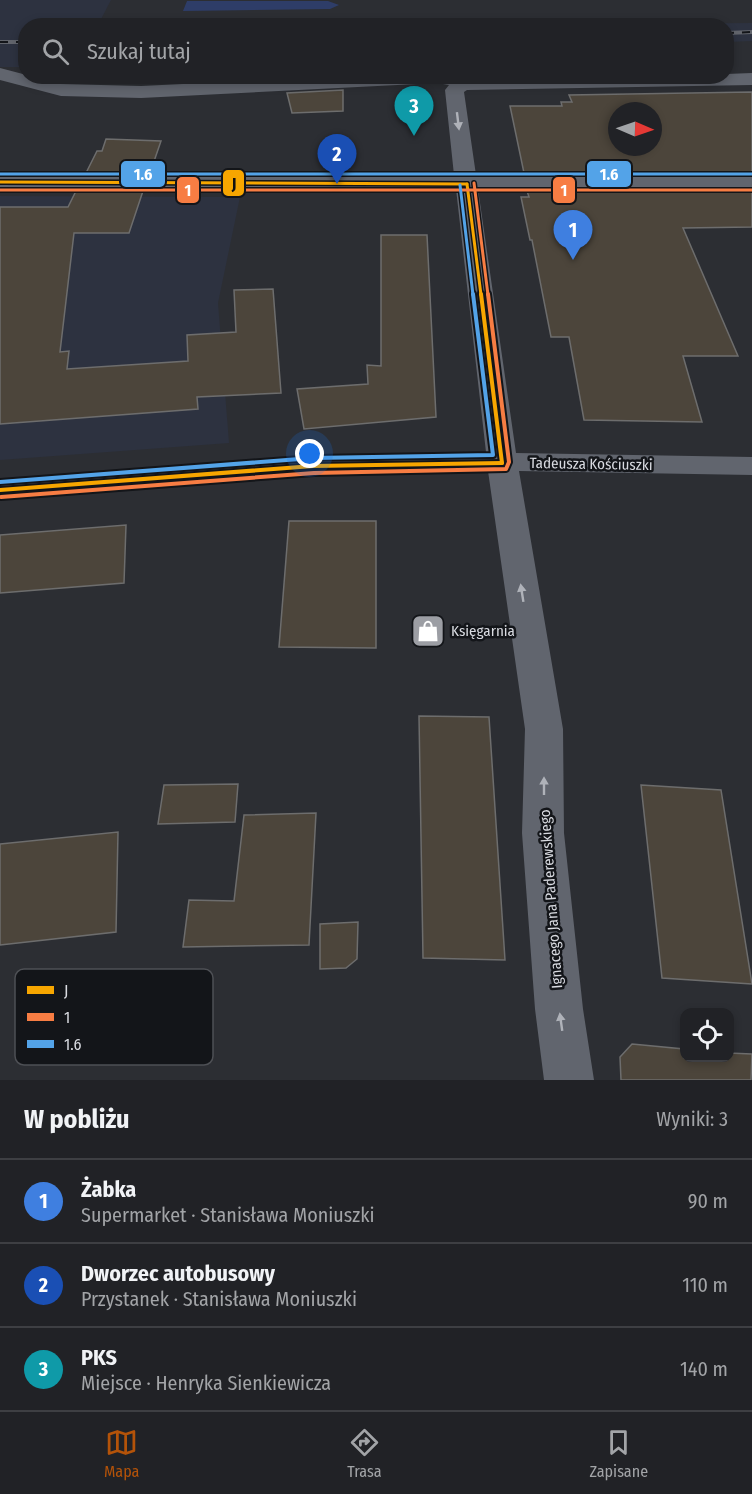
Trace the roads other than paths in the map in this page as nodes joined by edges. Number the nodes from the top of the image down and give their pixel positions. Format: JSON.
{"nodes":[{"id":1,"x":0,"y":74,"type":"edge"},
{"id":2,"x":18,"y":79,"type":"edge"},
{"id":3,"x":734,"y":79,"type":"edge"},
{"id":4,"x":752,"y":79,"type":"edge"},
{"id":5,"x":38,"y":84,"type":"edge"},
{"id":6,"x":316,"y":84,"type":"edge"},
{"id":7,"x":463,"y":84,"type":"edge"},
{"id":8,"x":0,"y":182,"type":"edge"},
{"id":9,"x":752,"y":182,"type":"edge"},
{"id":10,"x":467,"y":184,"type":"junction"},
{"id":11,"x":502,"y":463,"type":"junction"},
{"id":12,"x":752,"y":466,"type":"edge"},
{"id":13,"x":0,"y":490,"type":"edge"},
{"id":14,"x":569,"y":1080,"type":"edge"}],
"edges":[{"from":1,"to":2,"type":"street"},
{"from":3,"to":4,"type":"street"},
{"from":5,"to":6,"type":"street"},
{"from":7,"to":10,"type":"street","name":"Ignacego Jana Paderewskiego","one_way":true},
{"from":8,"to":10,"type":"street"},
{"from":9,"to":10,"type":"street"},
{"from":10,"to":11,"type":"street","name":"Ignacego Jana Paderewskiego"},
{"from":11,"to":12,"type":"street","name":"Tadeusza Kościuszki"},
{"from":11,"to":13,"type":"street","name":"Tadeusza Kościuszki"},
{"from":14,"to":11,"type":"street","name":"Ignacego Jana Paderewskiego","one_way":true}]}
